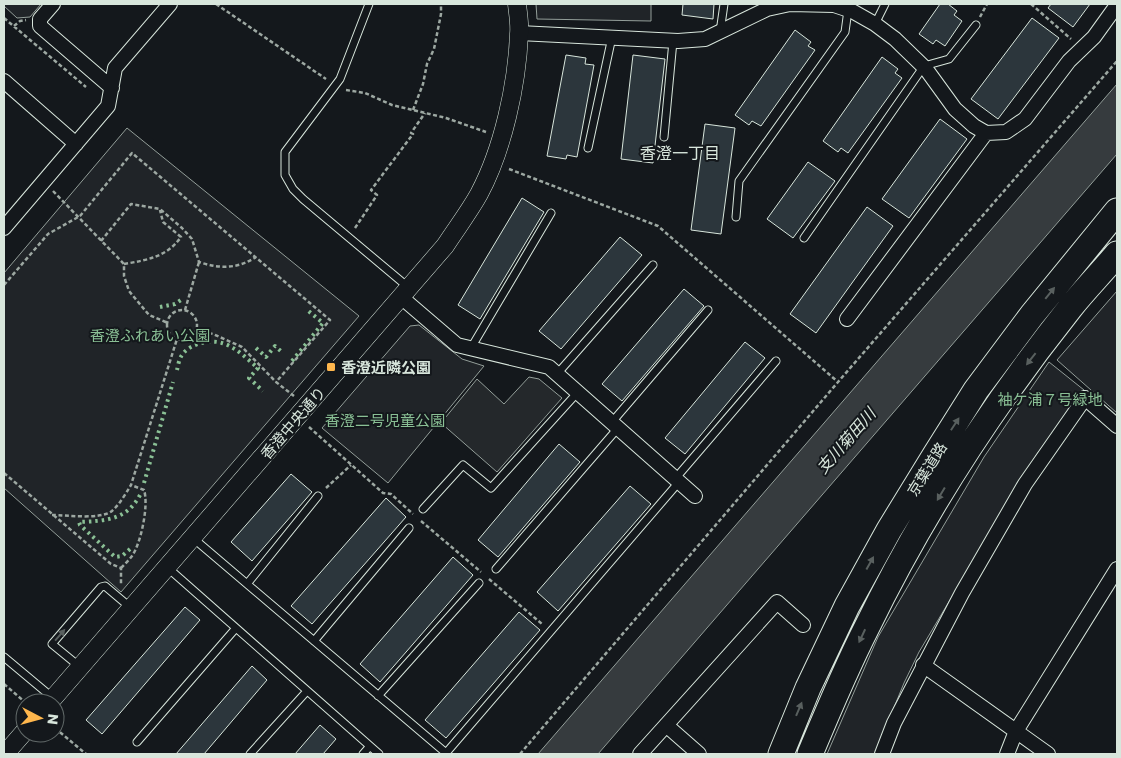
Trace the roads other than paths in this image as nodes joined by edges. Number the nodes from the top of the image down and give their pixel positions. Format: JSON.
{"nodes":[{"id":1,"x":53,"y":4,"type":"edge"},
{"id":2,"x":170,"y":4,"type":"edge"},
{"id":3,"x":369,"y":4,"type":"edge"},
{"id":4,"x":517,"y":4,"type":"edge"},
{"id":5,"x":724,"y":4,"type":"edge"},
{"id":6,"x":803,"y":4,"type":"edge"},
{"id":7,"x":885,"y":4,"type":"edge"},
{"id":8,"x":1117,"y":5,"type":"edge"},
{"id":9,"x":848,"y":10,"type":"junction"},
{"id":10,"x":874,"y":24,"type":"junction"},
{"id":11,"x":976,"y":25,"type":"dead end"},
{"id":12,"x":519,"y":33,"type":"junction"},
{"id":13,"x":720,"y":33,"type":"junction"},
{"id":14,"x":612,"y":37,"type":"junction"},
{"id":15,"x":672,"y":41,"type":"junction"},
{"id":16,"x":924,"y":66,"type":"junction"},
{"id":17,"x":5,"y":85,"type":"edge"},
{"id":18,"x":112,"y":88,"type":"junction"},
{"id":19,"x":986,"y":133,"type":"junction"},
{"id":20,"x":664,"y":137,"type":"dead end"},
{"id":21,"x":76,"y":144,"type":"junction"},
{"id":22,"x":588,"y":148,"type":"dead end"},
{"id":23,"x":1117,"y":211,"type":"edge"},
{"id":24,"x":551,"y":213,"type":"dead end"},
{"id":25,"x":736,"y":217,"type":"dead end"},
{"id":26,"x":4,"y":228,"type":"edge"},
{"id":27,"x":804,"y":238,"type":"dead end"},
{"id":28,"x":1117,"y":254,"type":"edge"},
{"id":29,"x":652,"y":265,"type":"dead end"},
{"id":30,"x":405,"y":292,"type":"junction"},
{"id":31,"x":708,"y":310,"type":"dead end"},
{"id":32,"x":847,"y":319,"type":"dead end"},
{"id":33,"x":471,"y":348,"type":"junction"},
{"id":34,"x":776,"y":361,"type":"dead end"},
{"id":35,"x":557,"y":374,"type":"junction"},
{"id":36,"x":578,"y":392,"type":"junction"},
{"id":37,"x":615,"y":425,"type":"junction"},
{"id":38,"x":1117,"y":426,"type":"edge"},
{"id":39,"x":677,"y":481,"type":"junction"},
{"id":40,"x":318,"y":496,"type":"road end"},
{"id":41,"x":695,"y":496,"type":"dead end"},
{"id":42,"x":423,"y":509,"type":"dead end"},
{"id":43,"x":408,"y":528,"type":"dead end"},
{"id":44,"x":193,"y":538,"type":"junction"},
{"id":45,"x":168,"y":568,"type":"junction"},
{"id":46,"x":496,"y":569,"type":"dead end"},
{"id":47,"x":1117,"y":569,"type":"edge"},
{"id":48,"x":479,"y":583,"type":"dead end"},
{"id":49,"x":247,"y":584,"type":"junction"},
{"id":50,"x":132,"y":609,"type":"junction"},
{"id":51,"x":803,"y":625,"type":"dead end"},
{"id":52,"x":236,"y":628,"type":"junction"},
{"id":53,"x":314,"y":641,"type":"junction"},
{"id":54,"x":4,"y":657,"type":"edge"},
{"id":55,"x":923,"y":665,"type":"junction"},
{"id":56,"x":80,"y":667,"type":"junction"},
{"id":57,"x":307,"y":691,"type":"junction"},
{"id":58,"x":43,"y":693,"type":"edge"},
{"id":59,"x":57,"y":693,"type":"edge"},
{"id":60,"x":378,"y":696,"type":"junction"},
{"id":61,"x":666,"y":725,"type":"junction"},
{"id":62,"x":1016,"y":732,"type":"junction"},
{"id":63,"x":15,"y":742,"type":"edge"},
{"id":64,"x":137,"y":742,"type":"dead end"},
{"id":65,"x":370,"y":746,"type":"junction"},
{"id":66,"x":5,"y":754,"type":"edge"},
{"id":67,"x":250,"y":754,"type":"edge"},
{"id":68,"x":363,"y":754,"type":"edge"},
{"id":69,"x":379,"y":754,"type":"edge"},
{"id":70,"x":640,"y":754,"type":"edge"},
{"id":71,"x":699,"y":754,"type":"edge"},
{"id":72,"x":781,"y":754,"type":"edge"},
{"id":73,"x":810,"y":754,"type":"edge"},
{"id":74,"x":882,"y":754,"type":"edge"},
{"id":75,"x":1007,"y":754,"type":"edge"},
{"id":76,"x":1048,"y":754,"type":"edge"}],
"edges":[{"from":1,"to":18,"type":"street"},
{"from":2,"to":18,"type":"street"},
{"from":3,"to":30,"type":"lane"},
{"from":4,"to":12,"type":"street","name":"香澄中央通り"},
{"from":5,"to":13,"type":"lane"},
{"from":6,"to":9,"type":"street"},
{"from":6,"to":13,"type":"street"},
{"from":7,"to":10,"type":"lane"},
{"from":8,"to":19,"type":"street"},
{"from":9,"to":10,"type":"street"},
{"from":9,"to":25,"type":"lane"},
{"from":10,"to":16,"type":"street"},
{"from":11,"to":16,"type":"lane"},
{"from":12,"to":14,"type":"street"},
{"from":12,"to":30,"type":"street","name":"香澄中央通り"},
{"from":13,"to":15,"type":"street"},
{"from":14,"to":15,"type":"street"},
{"from":14,"to":22,"type":"lane"},
{"from":15,"to":20,"type":"lane"},
{"from":16,"to":19,"type":"street"},
{"from":16,"to":27,"type":"lane"},
{"from":17,"to":21,"type":"street"},
{"from":18,"to":21,"type":"street"},
{"from":19,"to":32,"type":"street"},
{"from":21,"to":26,"type":"street"},
{"from":72,"to":23,"type":"highway","name":"京葉道路","one_way":true},
{"from":24,"to":33,"type":"lane"},
{"from":28,"to":73,"type":"highway","name":"京葉道路","one_way":true},
{"from":29,"to":35,"type":"lane"},
{"from":30,"to":33,"type":"street"},
{"from":30,"to":44,"type":"street","name":"香澄中央通り"},
{"from":31,"to":37,"type":"lane"},
{"from":33,"to":35,"type":"street"},
{"from":34,"to":39,"type":"lane"},
{"from":35,"to":36,"type":"street"},
{"from":36,"to":37,"type":"street"},
{"from":36,"to":42,"type":"lane"},
{"from":37,"to":39,"type":"street"},
{"from":37,"to":46,"type":"lane"},
{"from":38,"to":55,"type":"street"},
{"from":39,"to":41,"type":"street"},
{"from":39,"to":60,"type":"lane"},
{"from":40,"to":49,"type":"lane"},
{"from":43,"to":53,"type":"lane"},
{"from":44,"to":45,"type":"street","name":"香澄中央通り"},
{"from":44,"to":49,"type":"lane"},
{"from":45,"to":50,"type":"street","name":"香澄中央通り"},
{"from":45,"to":52,"type":"lane"},
{"from":47,"to":62,"type":"street"},
{"from":48,"to":60,"type":"lane"},
{"from":49,"to":53,"type":"lane"},
{"from":50,"to":56,"type":"street","name":"香澄中央通り"},
{"from":56,"to":50,"type":"lane","one_way":true},
{"from":51,"to":61,"type":"street"},
{"from":52,"to":57,"type":"lane"},
{"from":52,"to":64,"type":"lane"},
{"from":53,"to":60,"type":"lane"},
{"from":54,"to":58,"type":"lane"},
{"from":55,"to":62,"type":"street"},
{"from":55,"to":74,"type":"street"},
{"from":56,"to":59,"type":"street","name":"香澄中央通り"},
{"from":57,"to":65,"type":"lane"},
{"from":57,"to":67,"type":"lane"},
{"from":61,"to":70,"type":"street"},
{"from":61,"to":71,"type":"street"},
{"from":62,"to":75,"type":"street"},
{"from":62,"to":76,"type":"street"},
{"from":63,"to":66,"type":"street"},
{"from":65,"to":68,"type":"lane"},
{"from":65,"to":69,"type":"lane"}]}
